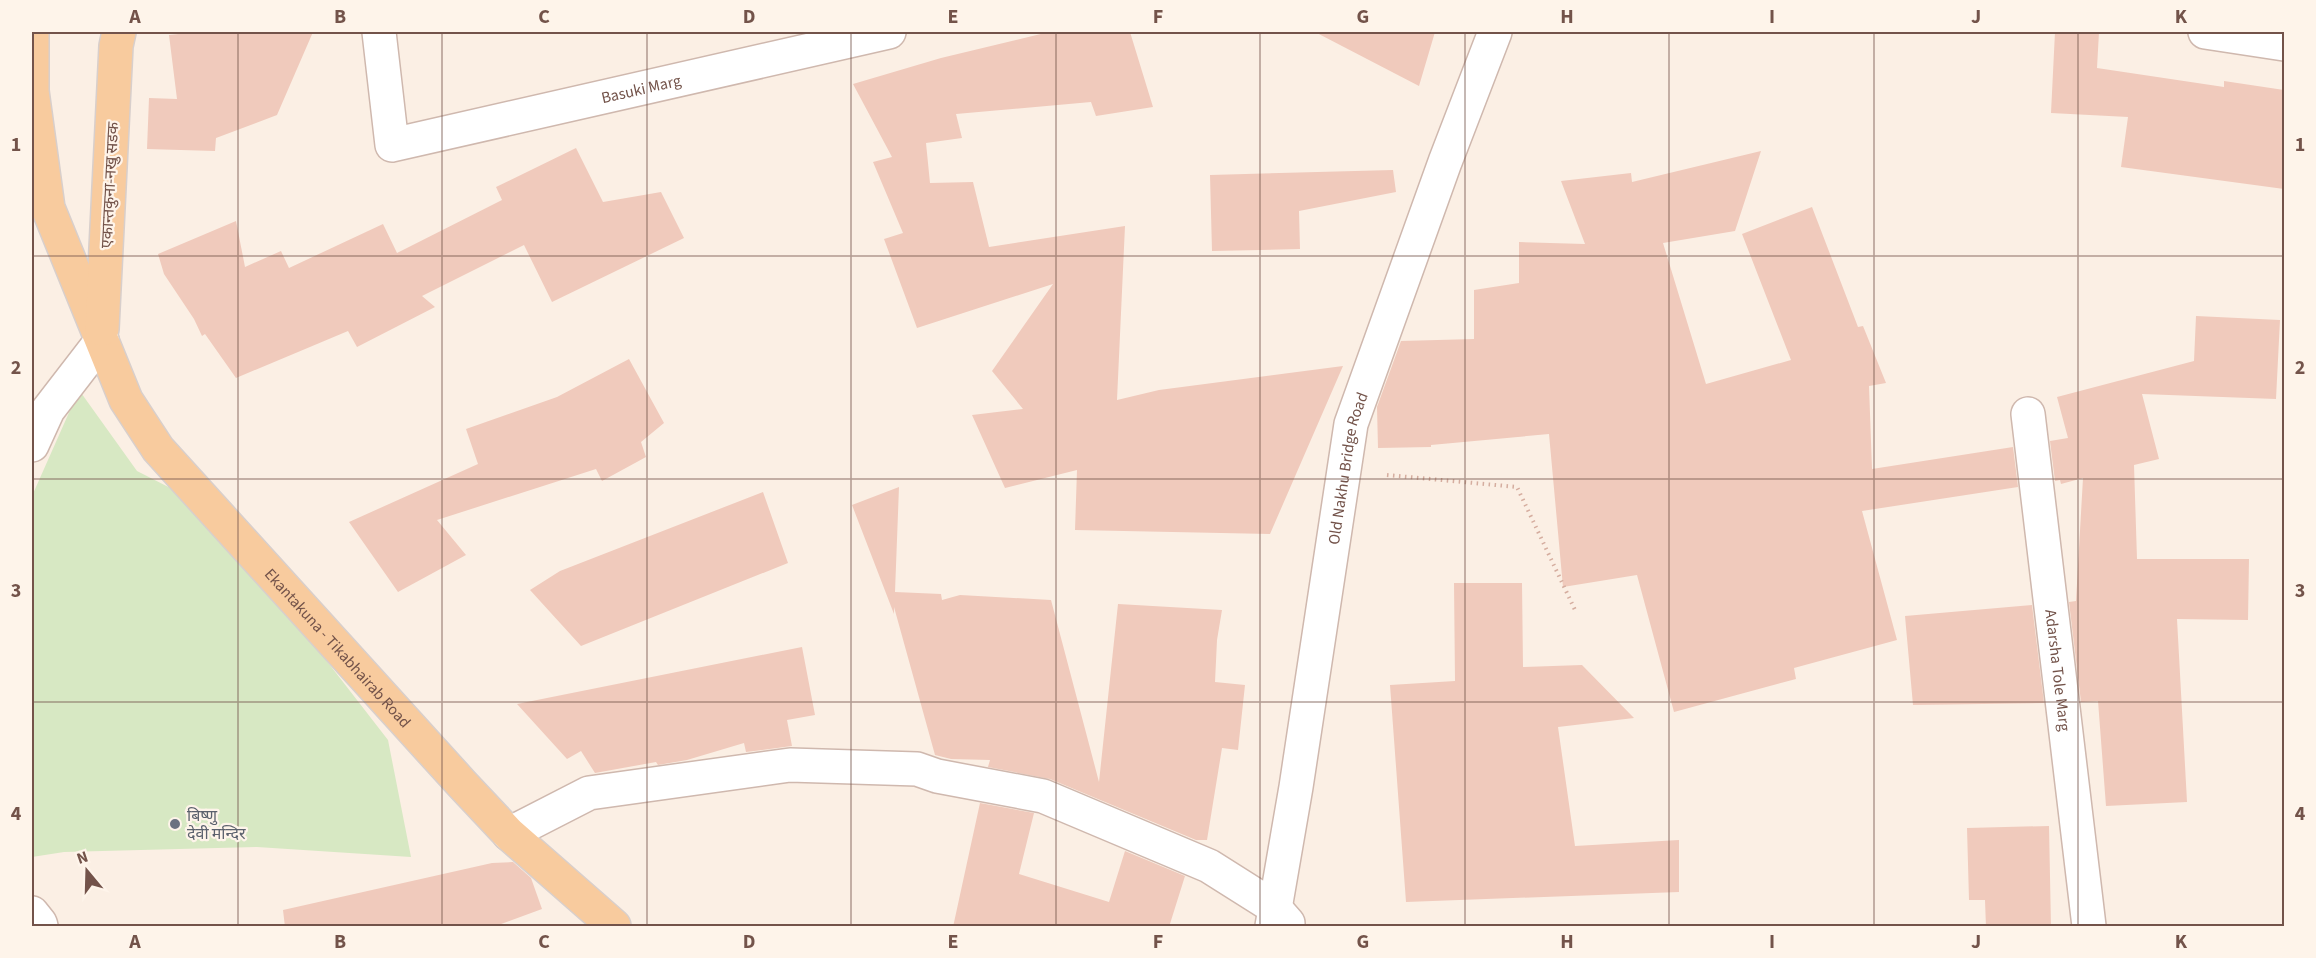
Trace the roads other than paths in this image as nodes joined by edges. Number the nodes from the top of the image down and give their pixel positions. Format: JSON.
{"nodes":[{"id":1,"x":32,"y":32,"type":"edge"},
{"id":2,"x":119,"y":32,"type":"edge"},
{"id":3,"x":379,"y":32,"type":"edge"},
{"id":4,"x":889,"y":32,"type":"edge"},
{"id":5,"x":1495,"y":32,"type":"edge"},
{"id":6,"x":2205,"y":32,"type":"edge"},
{"id":7,"x":809,"y":41,"type":"edge"},
{"id":8,"x":2284,"y":44,"type":"edge"},
{"id":9,"x":102,"y":340,"type":"junction"},
{"id":10,"x":2028,"y":414,"type":"dead end"},
{"id":11,"x":32,"y":445,"type":"edge"},
{"id":12,"x":509,"y":834,"type":"junction"},
{"id":13,"x":32,"y":913,"type":"edge"},
{"id":14,"x":1279,"y":920,"type":"edge"},
{"id":15,"x":41,"y":927,"type":"edge"},
{"id":16,"x":614,"y":927,"type":"edge"},
{"id":17,"x":2089,"y":927,"type":"edge"}],
"edges":[{"from":1,"to":9,"type":"main road","name":"Ekantakuna - Tikabhairab Road"},
{"from":2,"to":9,"type":"main road","name":"एकान्तकुना-नखु सडक"},
{"from":3,"to":7,"type":"street","name":"Basuki Marg"},
{"from":4,"to":7,"type":"street","name":"Basuki Marg"},
{"from":5,"to":14,"type":"street","name":"Old Nakhu Bridge Road"},
{"from":6,"to":8,"type":"street"},
{"from":9,"to":11,"type":"street"},
{"from":9,"to":12,"type":"main road","name":"Ekantakuna - Tikabhairab Road"},
{"from":10,"to":17,"type":"street","name":"Adarsha Tole Marg"},
{"from":12,"to":14,"type":"street"},
{"from":12,"to":16,"type":"main road","name":"Ekantakuna - Tikabhairab Road"},
{"from":13,"to":15,"type":"street"}]}
